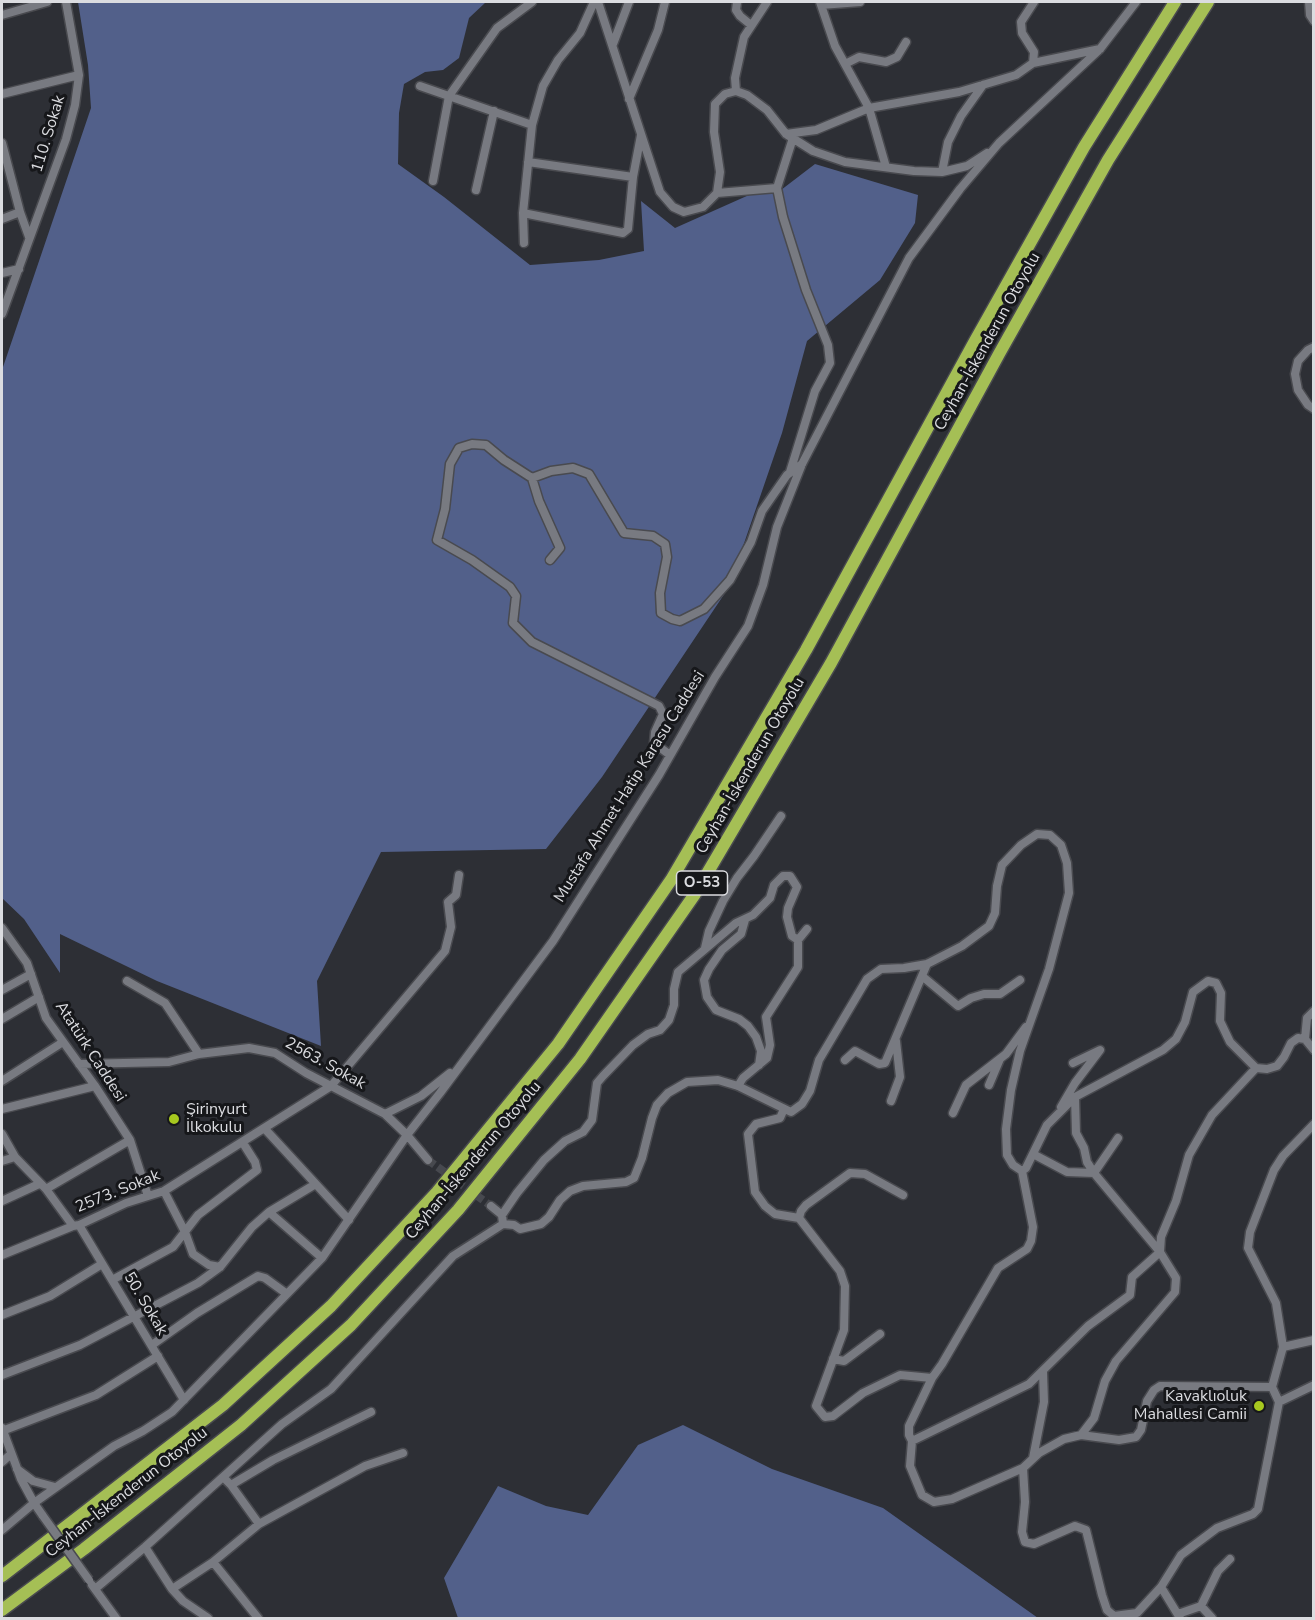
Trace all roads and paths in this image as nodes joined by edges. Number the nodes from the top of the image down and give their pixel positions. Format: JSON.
{"nodes":[{"id":1,"x":47,"y":2,"type":"edge"},
{"id":2,"x":66,"y":2,"type":"edge"},
{"id":3,"x":629,"y":2,"type":"edge"},
{"id":4,"x":665,"y":2,"type":"edge"},
{"id":5,"x":737,"y":2,"type":"edge"},
{"id":6,"x":766,"y":2,"type":"edge"},
{"id":7,"x":860,"y":2,"type":"edge"},
{"id":8,"x":1034,"y":2,"type":"edge"},
{"id":9,"x":1136,"y":2,"type":"edge"},
{"id":10,"x":1175,"y":2,"type":"edge"},
{"id":11,"x":1208,"y":2,"type":"edge"},
{"id":12,"x":1309,"y":2,"type":"edge"},
{"id":13,"x":526,"y":3,"type":"edge"},
{"id":14,"x":599,"y":3,"type":"edge"},
{"id":15,"x":820,"y":3,"type":"edge"},
{"id":16,"x":2,"y":15,"type":"edge"},
{"id":17,"x":1314,"y":21,"type":"edge"},
{"id":18,"x":751,"y":25,"type":"junction"},
{"id":19,"x":906,"y":42,"type":"dead end"},
{"id":20,"x":612,"y":44,"type":"junction"},
{"id":21,"x":1100,"y":50,"type":"junction"},
{"id":22,"x":1033,"y":63,"type":"junction"},
{"id":23,"x":845,"y":64,"type":"junction"},
{"id":24,"x":79,"y":75,"type":"junction"},
{"id":25,"x":983,"y":85,"type":"junction"},
{"id":26,"x":420,"y":86,"type":"dead end"},
{"id":27,"x":736,"y":91,"type":"junction"},
{"id":28,"x":2,"y":94,"type":"edge"},
{"id":29,"x":449,"y":96,"type":"junction"},
{"id":30,"x":629,"y":99,"type":"junction"},
{"id":31,"x":868,"y":108,"type":"junction"},
{"id":32,"x":495,"y":111,"type":"junction"},
{"id":33,"x":532,"y":125,"type":"junction"},
{"id":34,"x":641,"y":134,"type":"junction"},
{"id":35,"x":790,"y":136,"type":"junction"},
{"id":36,"x":999,"y":143,"type":"junction"},
{"id":37,"x":2,"y":145,"type":"edge"},
{"id":38,"x":528,"y":162,"type":"junction"},
{"id":39,"x":886,"y":167,"type":"junction"},
{"id":40,"x":942,"y":172,"type":"junction"},
{"id":41,"x":633,"y":177,"type":"junction"},
{"id":42,"x":433,"y":181,"type":"dead end"},
{"id":43,"x":777,"y":188,"type":"junction"},
{"id":44,"x":476,"y":190,"type":"dead end"},
{"id":45,"x":717,"y":193,"type":"junction"},
{"id":46,"x":20,"y":212,"type":"junction"},
{"id":47,"x":523,"y":213,"type":"junction"},
{"id":48,"x":2,"y":219,"type":"edge"},
{"id":49,"x":29,"y":237,"type":"junction"},
{"id":50,"x":524,"y":243,"type":"dead end"},
{"id":51,"x":19,"y":268,"type":"junction"},
{"id":52,"x":2,"y":273,"type":"edge"},
{"id":53,"x":2,"y":314,"type":"edge"},
{"id":54,"x":1314,"y":347,"type":"edge"},
{"id":55,"x":1314,"y":409,"type":"edge"},
{"id":56,"x":802,"y":464,"type":"junction"},
{"id":57,"x":790,"y":472,"type":"junction"},
{"id":58,"x":532,"y":478,"type":"junction"},
{"id":59,"x":549,"y":560,"type":"dead end"},
{"id":60,"x":670,"y":755,"type":"junction"},
{"id":61,"x":781,"y":816,"type":"dead end"},
{"id":62,"x":459,"y":875,"type":"dead end"},
{"id":63,"x":745,"y":920,"type":"junction"},
{"id":64,"x":2,"y":928,"type":"edge"},
{"id":65,"x":807,"y":929,"type":"dead end"},
{"id":66,"x":12,"y":940,"type":"junction"},
{"id":67,"x":798,"y":940,"type":"junction"},
{"id":68,"x":2,"y":946,"type":"edge"},
{"id":69,"x":705,"y":949,"type":"junction"},
{"id":70,"x":927,"y":964,"type":"junction"},
{"id":71,"x":31,"y":974,"type":"junction"},
{"id":72,"x":922,"y":976,"type":"junction"},
{"id":73,"x":1020,"y":980,"type":"dead end"},
{"id":74,"x":128,"y":981,"type":"dead end"},
{"id":75,"x":2,"y":990,"type":"edge"},
{"id":76,"x":39,"y":997,"type":"junction"},
{"id":77,"x":1314,"y":1011,"type":"edge"},
{"id":78,"x":2,"y":1019,"type":"edge"},
{"id":79,"x":1030,"y":1022,"type":"junction"},
{"id":80,"x":896,"y":1040,"type":"junction"},
{"id":81,"x":1305,"y":1040,"type":"junction"},
{"id":82,"x":63,"y":1042,"type":"junction"},
{"id":83,"x":1314,"y":1050,"type":"edge"},
{"id":84,"x":199,"y":1054,"type":"junction"},
{"id":85,"x":1000,"y":1058,"type":"junction"},
{"id":86,"x":845,"y":1060,"type":"dead end"},
{"id":87,"x":463,"y":1062,"type":"junction"},
{"id":88,"x":1073,"y":1063,"type":"dead end"},
{"id":89,"x":79,"y":1064,"type":"junction"},
{"id":90,"x":759,"y":1065,"type":"junction"},
{"id":91,"x":1256,"y":1068,"type":"junction"},
{"id":92,"x":2,"y":1081,"type":"edge"},
{"id":93,"x":989,"y":1085,"type":"dead end"},
{"id":94,"x":95,"y":1086,"type":"junction"},
{"id":95,"x":332,"y":1086,"type":"junction"},
{"id":96,"x":738,"y":1086,"type":"junction"},
{"id":97,"x":1075,"y":1097,"type":"junction"},
{"id":98,"x":891,"y":1101,"type":"dead end"},
{"id":99,"x":2,"y":1109,"type":"edge"},
{"id":100,"x":784,"y":1109,"type":"junction"},
{"id":101,"x":953,"y":1113,"type":"dead end"},
{"id":102,"x":385,"y":1114,"type":"junction"},
{"id":103,"x":1058,"y":1114,"type":"junction"},
{"id":104,"x":1314,"y":1124,"type":"edge"},
{"id":105,"x":265,"y":1129,"type":"junction"},
{"id":106,"x":2,"y":1134,"type":"edge"},
{"id":107,"x":407,"y":1135,"type":"junction"},
{"id":108,"x":1118,"y":1137,"type":"dead end"},
{"id":109,"x":130,"y":1140,"type":"junction"},
{"id":110,"x":243,"y":1143,"type":"junction"},
{"id":111,"x":1033,"y":1154,"type":"junction"},
{"id":112,"x":15,"y":1157,"type":"junction"},
{"id":113,"x":428,"y":1160,"type":"tunnel mouth"},
{"id":114,"x":2,"y":1161,"type":"edge"},
{"id":115,"x":1022,"y":1171,"type":"junction"},
{"id":116,"x":1094,"y":1173,"type":"junction"},
{"id":117,"x":314,"y":1185,"type":"junction"},
{"id":118,"x":42,"y":1186,"type":"junction"},
{"id":119,"x":164,"y":1191,"type":"junction"},
{"id":120,"x":903,"y":1195,"type":"dead end"},
{"id":121,"x":148,"y":1196,"type":"junction"},
{"id":122,"x":2,"y":1201,"type":"edge"},
{"id":123,"x":491,"y":1206,"type":"tunnel mouth"},
{"id":124,"x":269,"y":1212,"type":"junction"},
{"id":125,"x":799,"y":1218,"type":"junction"},
{"id":126,"x":503,"y":1219,"type":"junction"},
{"id":127,"x":349,"y":1220,"type":"junction"},
{"id":128,"x":76,"y":1225,"type":"junction"},
{"id":129,"x":185,"y":1232,"type":"junction"},
{"id":130,"x":1161,"y":1252,"type":"junction"},
{"id":131,"x":2,"y":1255,"type":"edge"},
{"id":132,"x":322,"y":1258,"type":"junction"},
{"id":133,"x":102,"y":1264,"type":"junction"},
{"id":134,"x":220,"y":1267,"type":"junction"},
{"id":135,"x":112,"y":1280,"type":"junction"},
{"id":136,"x":287,"y":1294,"type":"junction"},
{"id":137,"x":2,"y":1315,"type":"edge"},
{"id":138,"x":135,"y":1317,"type":"junction"},
{"id":139,"x":880,"y":1334,"type":"dead end"},
{"id":140,"x":1314,"y":1340,"type":"edge"},
{"id":141,"x":152,"y":1345,"type":"junction"},
{"id":142,"x":1282,"y":1347,"type":"junction"},
{"id":143,"x":158,"y":1356,"type":"junction"},
{"id":144,"x":833,"y":1359,"type":"junction"},
{"id":145,"x":1043,"y":1372,"type":"junction"},
{"id":146,"x":2,"y":1375,"type":"edge"},
{"id":147,"x":932,"y":1378,"type":"junction"},
{"id":148,"x":1314,"y":1385,"type":"edge"},
{"id":149,"x":1272,"y":1387,"type":"junction"},
{"id":150,"x":184,"y":1400,"type":"junction"},
{"id":151,"x":1279,"y":1402,"type":"junction"},
{"id":152,"x":371,"y":1412,"type":"dead end"},
{"id":153,"x":2,"y":1430,"type":"edge"},
{"id":154,"x":1081,"y":1435,"type":"junction"},
{"id":155,"x":912,"y":1441,"type":"junction"},
{"id":156,"x":404,"y":1453,"type":"dead end"},
{"id":157,"x":11,"y":1454,"type":"junction"},
{"id":158,"x":1032,"y":1459,"type":"junction"},
{"id":159,"x":2,"y":1462,"type":"edge"},
{"id":160,"x":17,"y":1468,"type":"junction"},
{"id":161,"x":1023,"y":1468,"type":"junction"},
{"id":162,"x":223,"y":1477,"type":"junction"},
{"id":163,"x":231,"y":1485,"type":"junction"},
{"id":164,"x":55,"y":1487,"type":"junction"},
{"id":165,"x":34,"y":1503,"type":"junction"},
{"id":166,"x":259,"y":1524,"type":"junction"},
{"id":167,"x":2,"y":1530,"type":"edge"},
{"id":168,"x":145,"y":1547,"type":"junction"},
{"id":169,"x":1230,"y":1558,"type":"dead end"},
{"id":170,"x":213,"y":1562,"type":"junction"},
{"id":171,"x":2,"y":1576,"type":"edge"},
{"id":172,"x":1161,"y":1587,"type":"junction"},
{"id":173,"x":95,"y":1589,"type":"junction"},
{"id":174,"x":172,"y":1589,"type":"junction"},
{"id":175,"x":1201,"y":1606,"type":"junction"},
{"id":176,"x":2,"y":1610,"type":"edge"},
{"id":177,"x":1179,"y":1616,"type":"edge"},
{"id":178,"x":116,"y":1618,"type":"edge"},
{"id":179,"x":208,"y":1618,"type":"edge"},
{"id":180,"x":257,"y":1618,"type":"edge"},
{"id":181,"x":1212,"y":1618,"type":"edge"}],
"edges":[{"from":1,"to":16,"type":"street"},
{"from":2,"to":24,"type":"street","name":"110. Sokak"},
{"from":3,"to":20,"type":"street"},
{"from":4,"to":30,"type":"street"},
{"from":5,"to":18,"type":"street"},
{"from":6,"to":18,"type":"street"},
{"from":7,"to":15,"type":"street"},
{"from":8,"to":22,"type":"street"},
{"from":9,"to":21,"type":"street","name":"Mustafa Ahmet Hatip Karasu Caddesi"},
{"from":10,"to":171,"type":"highway","name":"Ceyhan-İskenderun Otoyolu","number":"O-53"},
{"from":11,"to":176,"type":"highway","name":"Ceyhan-İskenderun Otoyolu","number":"O-53"},
{"from":12,"to":17,"type":"street"},
{"from":13,"to":29,"type":"street"},
{"from":14,"to":20,"type":"street"},
{"from":14,"to":33,"type":"street"},
{"from":15,"to":23,"type":"street"},
{"from":18,"to":27,"type":"street"},
{"from":19,"to":23,"type":"street"},
{"from":20,"to":30,"type":"street"},
{"from":21,"to":22,"type":"street"},
{"from":21,"to":36,"type":"street","name":"Mustafa Ahmet Hatip Karasu Caddesi"},
{"from":22,"to":25,"type":"street"},
{"from":23,"to":31,"type":"street"},
{"from":24,"to":28,"type":"street"},
{"from":24,"to":49,"type":"street","name":"110. Sokak"},
{"from":25,"to":31,"type":"street"},
{"from":25,"to":40,"type":"street"},
{"from":26,"to":29,"type":"street"},
{"from":27,"to":35,"type":"street"},
{"from":27,"to":45,"type":"street"},
{"from":29,"to":32,"type":"street"},
{"from":29,"to":42,"type":"street"},
{"from":30,"to":34,"type":"street"},
{"from":31,"to":35,"type":"street"},
{"from":31,"to":39,"type":"street"},
{"from":32,"to":33,"type":"street"},
{"from":32,"to":44,"type":"street"},
{"from":33,"to":38,"type":"street"},
{"from":34,"to":41,"type":"street"},
{"from":34,"to":45,"type":"street"},
{"from":35,"to":39,"type":"street"},
{"from":35,"to":43,"type":"street"},
{"from":36,"to":40,"type":"street"},
{"from":36,"to":56,"type":"street","name":"Mustafa Ahmet Hatip Karasu Caddesi"},
{"from":37,"to":46,"type":"street"},
{"from":38,"to":41,"type":"street"},
{"from":38,"to":47,"type":"street"},
{"from":39,"to":40,"type":"street"},
{"from":41,"to":47,"type":"street"},
{"from":43,"to":45,"type":"street"},
{"from":43,"to":57,"type":"street"},
{"from":46,"to":48,"type":"street"},
{"from":46,"to":49,"type":"street"},
{"from":47,"to":50,"type":"street"},
{"from":49,"to":51,"type":"street","name":"110. Sokak"},
{"from":51,"to":52,"type":"street"},
{"from":51,"to":53,"type":"street","name":"110. Sokak"},
{"from":54,"to":55,"type":"street"},
{"from":56,"to":57,"type":"street"},
{"from":56,"to":60,"type":"street","name":"Mustafa Ahmet Hatip Karasu Caddesi"},
{"from":57,"to":58,"type":"street"},
{"from":58,"to":59,"type":"street"},
{"from":58,"to":60,"type":"street"},
{"from":60,"to":87,"type":"street","name":"Mustafa Ahmet Hatip Karasu Caddesi"},
{"from":61,"to":69,"type":"street"},
{"from":62,"to":95,"type":"street","name":"2573. Sokak"},
{"from":63,"to":67,"type":"street"},
{"from":63,"to":69,"type":"street"},
{"from":63,"to":90,"type":"street"},
{"from":64,"to":66,"type":"street","name":"Atatürk Caddesi"},
{"from":65,"to":67,"type":"street"},
{"from":66,"to":68,"type":"street"},
{"from":66,"to":71,"type":"street","name":"Atatürk Caddesi"},
{"from":67,"to":90,"type":"street"},
{"from":69,"to":126,"type":"street"},
{"from":70,"to":72,"type":"street"},
{"from":70,"to":79,"type":"street"},
{"from":70,"to":100,"type":"street"},
{"from":71,"to":75,"type":"street"},
{"from":71,"to":76,"type":"street","name":"Atatürk Caddesi"},
{"from":72,"to":73,"type":"street"},
{"from":72,"to":80,"type":"street"},
{"from":74,"to":84,"type":"street"},
{"from":76,"to":78,"type":"street"},
{"from":76,"to":82,"type":"street","name":"Atatürk Caddesi"},
{"from":77,"to":81,"type":"street"},
{"from":79,"to":85,"type":"street"},
{"from":79,"to":115,"type":"street"},
{"from":80,"to":86,"type":"street"},
{"from":80,"to":98,"type":"street"},
{"from":81,"to":83,"type":"street"},
{"from":81,"to":91,"type":"street"},
{"from":82,"to":89,"type":"street","name":"Atatürk Caddesi"},
{"from":82,"to":92,"type":"street"},
{"from":84,"to":89,"type":"street","name":"2563. Sokak"},
{"from":84,"to":95,"type":"street","name":"2563. Sokak"},
{"from":85,"to":93,"type":"street"},
{"from":85,"to":101,"type":"street"},
{"from":87,"to":102,"type":"street"},
{"from":87,"to":107,"type":"street","name":"Mustafa Ahmet Hatip Karasu Caddesi"},
{"from":88,"to":103,"type":"street"},
{"from":89,"to":94,"type":"street","name":"Atatürk Caddesi"},
{"from":90,"to":96,"type":"street"},
{"from":91,"to":97,"type":"street"},
{"from":91,"to":130,"type":"street"},
{"from":94,"to":99,"type":"street"},
{"from":94,"to":109,"type":"street","name":"Atatürk Caddesi"},
{"from":95,"to":102,"type":"street","name":"2563. Sokak"},
{"from":95,"to":105,"type":"street","name":"2573. Sokak"},
{"from":96,"to":100,"type":"street"},
{"from":96,"to":126,"type":"street"},
{"from":97,"to":103,"type":"street"},
{"from":97,"to":116,"type":"street"},
{"from":100,"to":125,"type":"street"},
{"from":102,"to":107,"type":"street","name":"2563. Sokak"},
{"from":103,"to":111,"type":"street"},
{"from":104,"to":142,"type":"street"},
{"from":105,"to":110,"type":"street","name":"2573. Sokak"},
{"from":105,"to":117,"type":"street"},
{"from":106,"to":112,"type":"street","name":"50. Sokak"},
{"from":107,"to":113,"type":"street","name":"2563. Sokak"},
{"from":107,"to":127,"type":"street","name":"Mustafa Ahmet Hatip Karasu Caddesi"},
{"from":108,"to":116,"type":"street"},
{"from":109,"to":118,"type":"street"},
{"from":109,"to":121,"type":"street","name":"Atatürk Caddesi"},
{"from":110,"to":119,"type":"street","name":"2573. Sokak"},
{"from":110,"to":129,"type":"street"},
{"from":111,"to":115,"type":"street"},
{"from":111,"to":116,"type":"street"},
{"from":112,"to":114,"type":"street"},
{"from":112,"to":118,"type":"street","name":"50. Sokak"},
{"from":115,"to":147,"type":"street"},
{"from":116,"to":130,"type":"street"},
{"from":117,"to":124,"type":"street"},
{"from":117,"to":127,"type":"street"},
{"from":118,"to":122,"type":"street"},
{"from":118,"to":128,"type":"street","name":"50. Sokak"},
{"from":119,"to":121,"type":"street","name":"2573. Sokak"},
{"from":119,"to":129,"type":"street"},
{"from":120,"to":125,"type":"street"},
{"from":121,"to":128,"type":"street","name":"2573. Sokak"},
{"from":123,"to":126,"type":"street"},
{"from":124,"to":132,"type":"street"},
{"from":124,"to":134,"type":"street"},
{"from":125,"to":144,"type":"street"},
{"from":126,"to":162,"type":"street"},
{"from":127,"to":132,"type":"street","name":"Mustafa Ahmet Hatip Karasu Caddesi"},
{"from":128,"to":131,"type":"street","name":"2573. Sokak"},
{"from":128,"to":133,"type":"street","name":"50. Sokak"},
{"from":129,"to":134,"type":"street"},
{"from":129,"to":135,"type":"street"},
{"from":130,"to":145,"type":"street"},
{"from":130,"to":154,"type":"street"},
{"from":132,"to":136,"type":"street","name":"Mustafa Ahmet Hatip Karasu Caddesi"},
{"from":133,"to":135,"type":"street","name":"50. Sokak"},
{"from":133,"to":137,"type":"street"},
{"from":134,"to":138,"type":"street"},
{"from":135,"to":138,"type":"street","name":"50. Sokak"},
{"from":136,"to":141,"type":"street"},
{"from":136,"to":150,"type":"street","name":"Mustafa Ahmet Hatip Karasu Caddesi"},
{"from":138,"to":141,"type":"street","name":"50. Sokak"},
{"from":138,"to":146,"type":"street"},
{"from":139,"to":144,"type":"street"},
{"from":140,"to":142,"type":"street"},
{"from":141,"to":143,"type":"street","name":"50. Sokak"},
{"from":142,"to":149,"type":"street"},
{"from":143,"to":150,"type":"street","name":"50. Sokak"},
{"from":143,"to":153,"type":"street"},
{"from":144,"to":147,"type":"street"},
{"from":145,"to":155,"type":"street"},
{"from":145,"to":158,"type":"street"},
{"from":147,"to":155,"type":"street"},
{"from":148,"to":151,"type":"street"},
{"from":149,"to":151,"type":"street"},
{"from":149,"to":154,"type":"street"},
{"from":150,"to":164,"type":"street","name":"Mustafa Ahmet Hatip Karasu Caddesi"},
{"from":151,"to":172,"type":"street"},
{"from":152,"to":163,"type":"street"},
{"from":153,"to":157,"type":"street"},
{"from":154,"to":158,"type":"street"},
{"from":155,"to":161,"type":"street"},
{"from":156,"to":166,"type":"street"},
{"from":157,"to":159,"type":"street"},
{"from":157,"to":160,"type":"street"},
{"from":158,"to":161,"type":"street"},
{"from":160,"to":164,"type":"street"},
{"from":160,"to":165,"type":"street"},
{"from":161,"to":172,"type":"street"},
{"from":162,"to":163,"type":"street"},
{"from":162,"to":168,"type":"street"},
{"from":163,"to":166,"type":"street"},
{"from":164,"to":165,"type":"street","name":"Mustafa Ahmet Hatip Karasu Caddesi"},
{"from":165,"to":167,"type":"street","name":"Mustafa Ahmet Hatip Karasu Caddesi"},
{"from":165,"to":173,"type":"street","bridge":true},
{"from":166,"to":170,"type":"street"},
{"from":168,"to":173,"type":"street"},
{"from":168,"to":174,"type":"street"},
{"from":169,"to":175,"type":"street"},
{"from":170,"to":174,"type":"street"},
{"from":170,"to":180,"type":"street"},
{"from":172,"to":177,"type":"street"},
{"from":173,"to":178,"type":"street"},
{"from":174,"to":179,"type":"street"},
{"from":175,"to":177,"type":"street"},
{"from":175,"to":181,"type":"street"}]}
